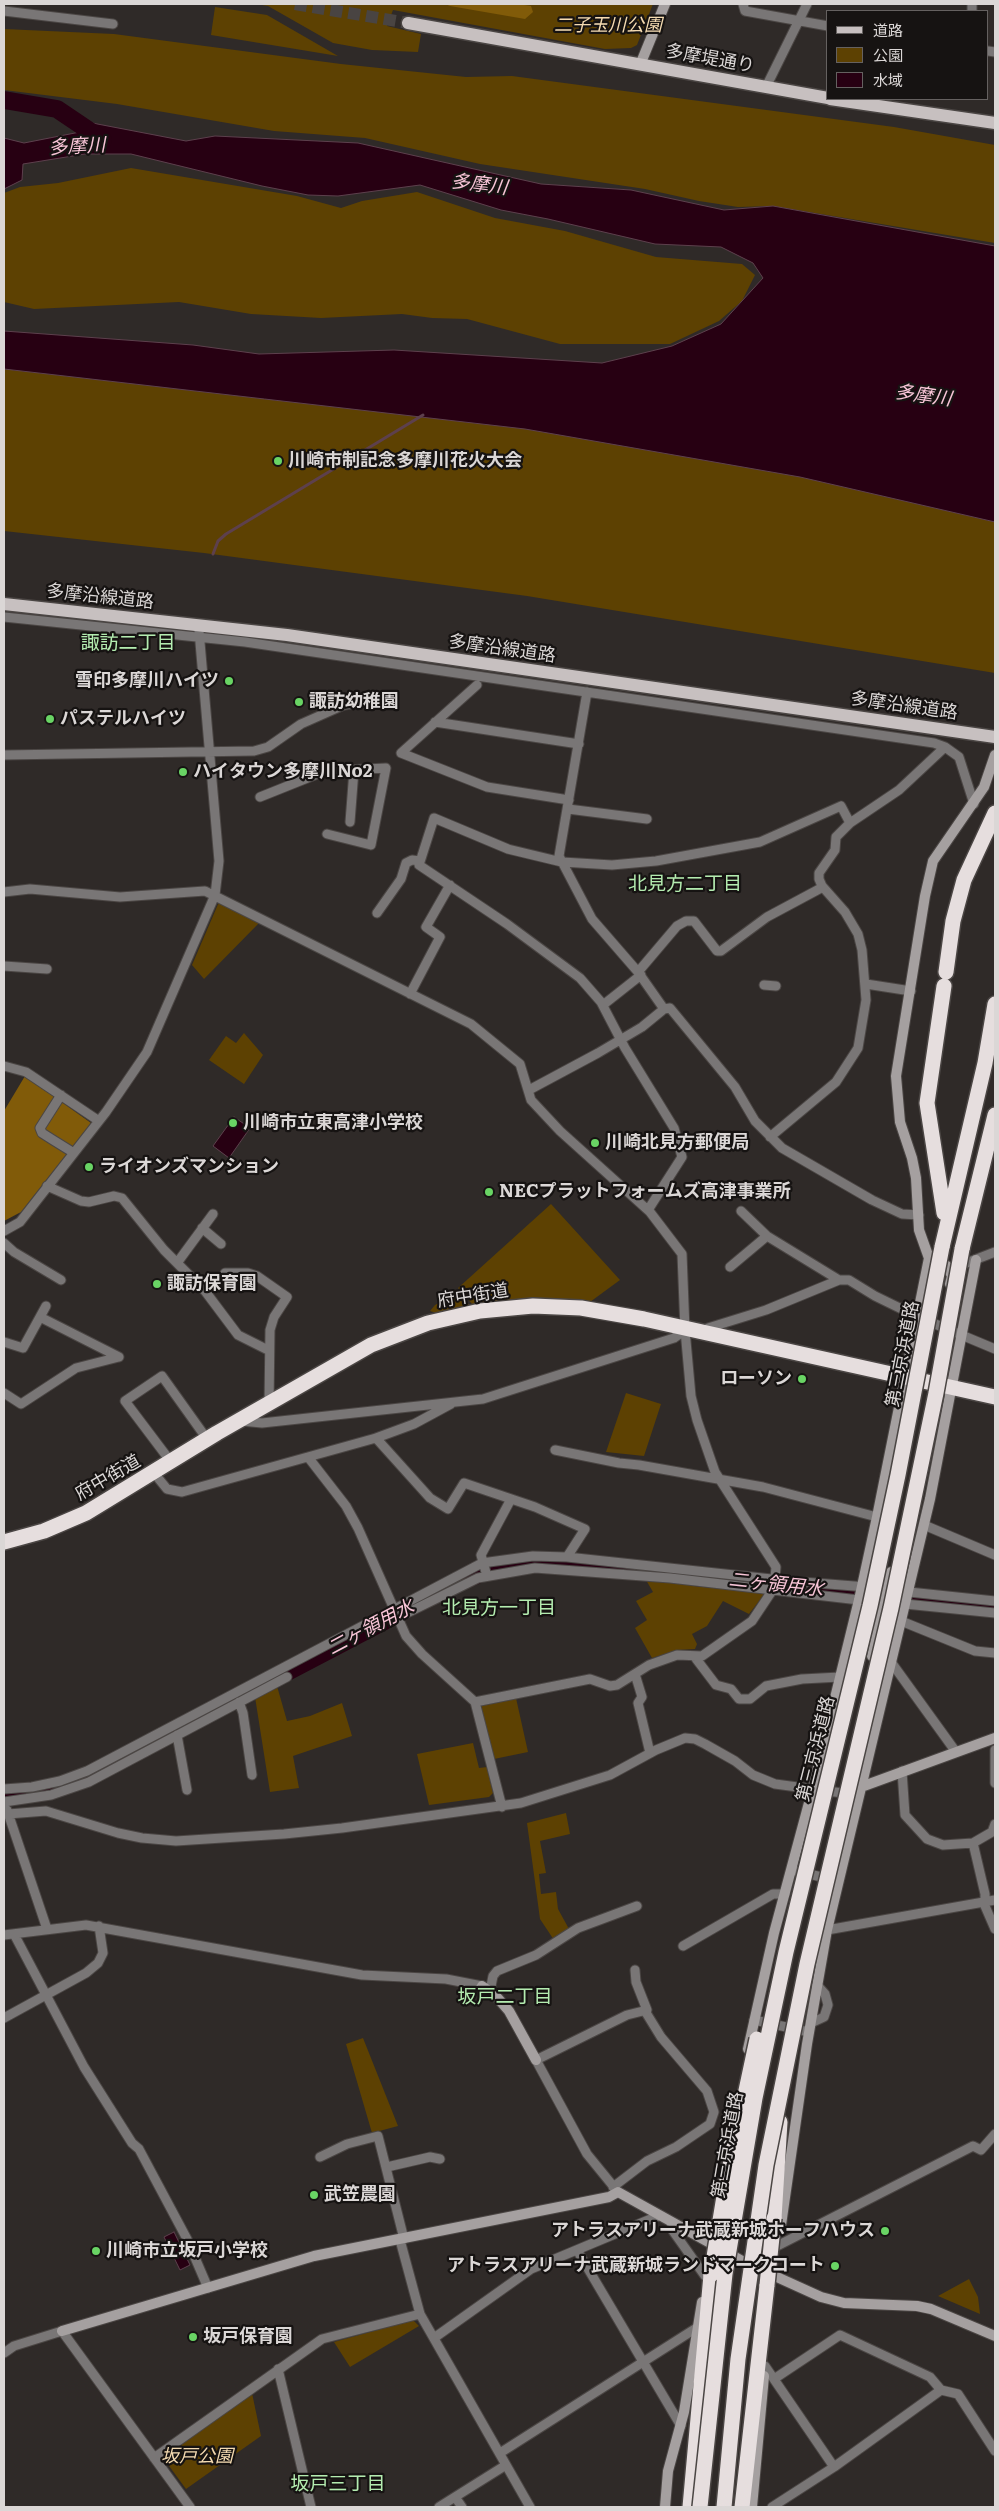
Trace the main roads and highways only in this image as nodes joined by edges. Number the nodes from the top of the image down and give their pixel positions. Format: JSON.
{"nodes":[{"id":1,"x":408,"y":23,"type":"tunnel mouth"},
{"id":2,"x":826,"y":98,"type":"edge"},
{"id":3,"x":836,"y":100,"type":"edge"},
{"id":4,"x":995,"y":123,"type":"edge"},
{"id":5,"x":4,"y":604,"type":"edge"},
{"id":6,"x":995,"y":737,"type":"edge"},
{"id":7,"x":995,"y":813,"type":"edge"},
{"id":8,"x":995,"y":1004,"type":"edge"},
{"id":9,"x":995,"y":1115,"type":"edge"},
{"id":10,"x":946,"y":1225,"type":"junction"},
{"id":11,"x":995,"y":1397,"type":"edge"},
{"id":12,"x":4,"y":1542,"type":"edge"},
{"id":13,"x":786,"y":1952,"type":"junction"},
{"id":14,"x":781,"y":2085,"type":"junction"},
{"id":15,"x":690,"y":2507,"type":"edge"},
{"id":16,"x":700,"y":2507,"type":"edge"},
{"id":17,"x":722,"y":2507,"type":"edge"},
{"id":18,"x":742,"y":2507,"type":"edge"}],
"edges":[{"from":1,"to":2,"type":"main road","name":"多摩堤通り"},
{"from":3,"to":4,"type":"main road","name":"多摩堤通り"},
{"from":5,"to":6,"type":"main road","name":"多摩沿線道路"},
{"from":7,"to":10,"type":"highway"},
{"from":8,"to":10,"type":"highway","name":"第三京浜道路"},
{"from":9,"to":14,"type":"highway","bridge":true},
{"from":10,"to":13,"type":"highway","name":"第三京浜道路","bridge":true},
{"from":11,"to":12,"type":"highway","name":"府中街道"},
{"from":13,"to":15,"type":"highway","bridge":true},
{"from":13,"to":16,"type":"highway","name":"第三京浜道路","bridge":true},
{"from":14,"to":17,"type":"highway","bridge":true},
{"from":14,"to":18,"type":"highway","bridge":true}]}
